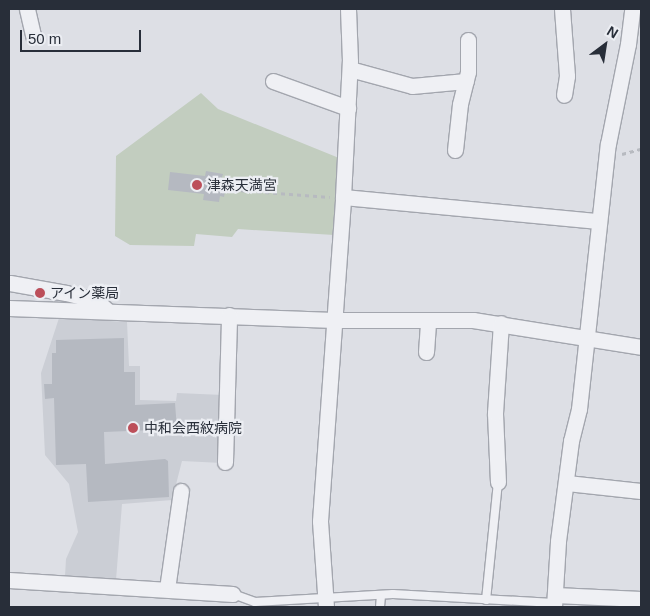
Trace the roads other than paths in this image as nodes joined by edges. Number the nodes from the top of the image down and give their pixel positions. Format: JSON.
{"nodes":[{"id":1,"x":30,"y":9,"type":"edge"},
{"id":2,"x":348,"y":9,"type":"edge"},
{"id":3,"x":562,"y":9,"type":"edge"},
{"id":4,"x":632,"y":9,"type":"edge"},
{"id":5,"x":33,"y":36,"type":"dead end"},
{"id":6,"x":468,"y":40,"type":"dead end"},
{"id":7,"x":350,"y":69,"type":"junction"},
{"id":8,"x":273,"y":81,"type":"dead end"},
{"id":9,"x":466,"y":81,"type":"junction"},
{"id":10,"x":564,"y":95,"type":"dead end"},
{"id":11,"x":348,"y":108,"type":"junction"},
{"id":12,"x":455,"y":150,"type":"dead end"},
{"id":13,"x":343,"y":197,"type":"junction"},
{"id":14,"x":599,"y":221,"type":"junction"},
{"id":15,"x":10,"y":283,"type":"edge"},
{"id":16,"x":9,"y":308,"type":"edge"},
{"id":17,"x":107,"y":310,"type":"junction"},
{"id":18,"x":229,"y":315,"type":"junction"},
{"id":19,"x":334,"y":320,"type":"junction"},
{"id":20,"x":428,"y":320,"type":"junction"},
{"id":21,"x":501,"y":323,"type":"junction"},
{"id":22,"x":587,"y":340,"type":"junction"},
{"id":23,"x":641,"y":347,"type":"edge"},
{"id":24,"x":426,"y":352,"type":"dead end"},
{"id":25,"x":225,"y":462,"type":"dead end"},
{"id":26,"x":498,"y":482,"type":"joint"},
{"id":27,"x":567,"y":483,"type":"junction"},
{"id":28,"x":641,"y":491,"type":"edge"},
{"id":29,"x":181,"y":492,"type":"dead end"},
{"id":30,"x":9,"y":580,"type":"edge"},
{"id":31,"x":167,"y":589,"type":"junction"},
{"id":32,"x":233,"y":594,"type":"joint"},
{"id":33,"x":381,"y":595,"type":"junction"},
{"id":34,"x":641,"y":599,"type":"edge"},
{"id":35,"x":486,"y":600,"type":"junction"},
{"id":36,"x":326,"y":602,"type":"edge"},
{"id":37,"x":554,"y":602,"type":"edge"},
{"id":38,"x":380,"y":607,"type":"edge"}],
"edges":[{"from":1,"to":5,"type":"street"},
{"from":2,"to":7,"type":"street"},
{"from":3,"to":10,"type":"street"},
{"from":4,"to":14,"type":"street"},
{"from":6,"to":9,"type":"street"},
{"from":7,"to":9,"type":"street"},
{"from":7,"to":11,"type":"street"},
{"from":8,"to":11,"type":"street"},
{"from":9,"to":12,"type":"street"},
{"from":11,"to":13,"type":"street"},
{"from":13,"to":14,"type":"street"},
{"from":13,"to":19,"type":"street"},
{"from":14,"to":22,"type":"street"},
{"from":15,"to":17,"type":"street"},
{"from":16,"to":17,"type":"street"},
{"from":17,"to":18,"type":"street"},
{"from":18,"to":19,"type":"street"},
{"from":18,"to":25,"type":"street"},
{"from":19,"to":20,"type":"street"},
{"from":19,"to":36,"type":"street"},
{"from":20,"to":21,"type":"street"},
{"from":20,"to":24,"type":"street"},
{"from":21,"to":22,"type":"street"},
{"from":21,"to":26,"type":"street"},
{"from":22,"to":23,"type":"street"},
{"from":22,"to":27,"type":"street"},
{"from":26,"to":35,"type":"lane"},
{"from":27,"to":28,"type":"street"},
{"from":27,"to":37,"type":"street"},
{"from":29,"to":31,"type":"street"},
{"from":30,"to":31,"type":"street"},
{"from":31,"to":32,"type":"street"},
{"from":32,"to":36,"type":"lane"},
{"from":33,"to":35,"type":"lane"},
{"from":33,"to":36,"type":"lane"},
{"from":33,"to":38,"type":"lane"},
{"from":34,"to":37,"type":"street"},
{"from":35,"to":37,"type":"lane"}]}
